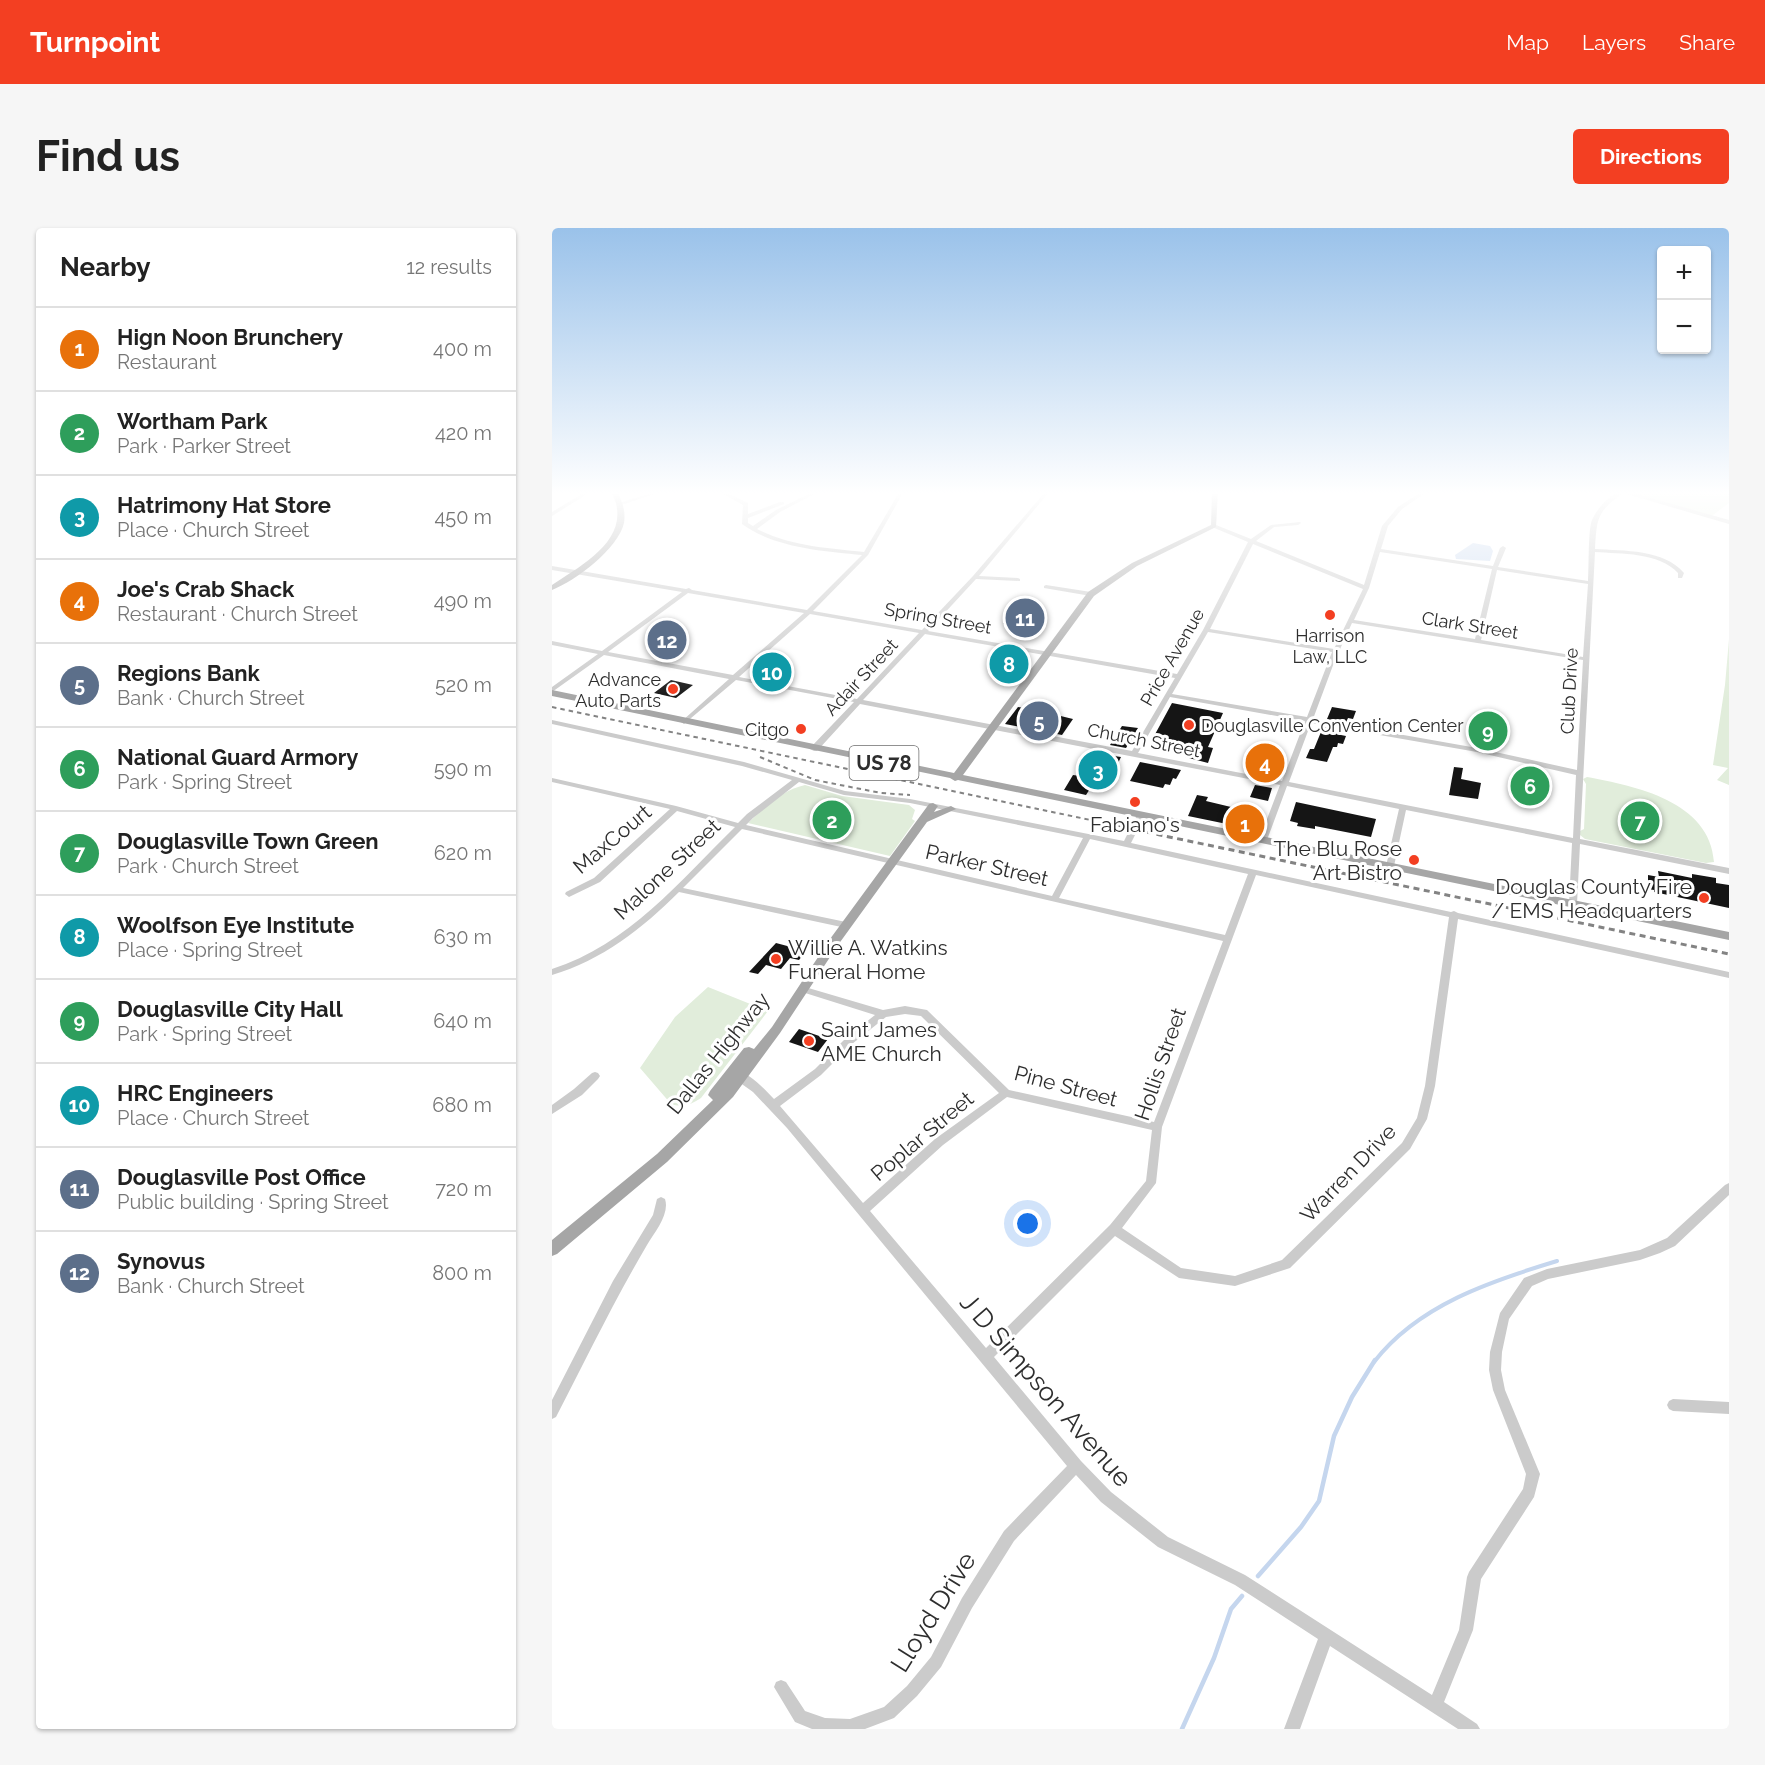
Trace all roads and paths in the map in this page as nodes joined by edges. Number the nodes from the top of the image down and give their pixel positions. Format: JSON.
{"nodes":[{"id":1,"x":590,"y":561,"type":"edge"},
{"id":2,"x":859,"y":561,"type":"edge"},
{"id":3,"x":989,"y":561,"type":"edge"},
{"id":4,"x":1141,"y":561,"type":"edge"},
{"id":5,"x":1241,"y":561,"type":"edge"},
{"id":6,"x":1299,"y":561,"type":"edge"},
{"id":7,"x":1374,"y":561,"type":"edge"},
{"id":8,"x":1449,"y":561,"type":"edge"},
{"id":9,"x":1498,"y":561,"type":"edge"},
{"id":10,"x":1592,"y":561,"type":"edge"},
{"id":11,"x":1665,"y":561,"type":"edge"},
{"id":12,"x":552,"y":568,"type":"edge"},
{"id":13,"x":1495,"y":568,"type":"junction"},
{"id":14,"x":576,"y":572,"type":"junction"},
{"id":15,"x":975,"y":577,"type":"junction"},
{"id":16,"x":1680,"y":577,"type":"dead end"},
{"id":17,"x":1018,"y":580,"type":"dead end"},
{"id":18,"x":1591,"y":583,"type":"junction"},
{"id":19,"x":1046,"y":587,"type":"dead end"},
{"id":20,"x":552,"y":588,"type":"edge"},
{"id":21,"x":1366,"y":588,"type":"junction"},
{"id":22,"x":689,"y":590,"type":"junction"},
{"id":23,"x":1092,"y":594,"type":"junction"},
{"id":24,"x":810,"y":612,"type":"junction"},
{"id":25,"x":1350,"y":621,"type":"junction"},
{"id":26,"x":1206,"y":630,"type":"junction"},
{"id":27,"x":925,"y":631,"type":"junction"},
{"id":28,"x":1478,"y":641,"type":"junction"},
{"id":29,"x":552,"y":643,"type":"edge"},
{"id":30,"x":1336,"y":651,"type":"junction"},
{"id":31,"x":602,"y":653,"type":"junction"},
{"id":32,"x":1048,"y":653,"type":"junction"},
{"id":33,"x":1586,"y":659,"type":"junction"},
{"id":34,"x":1177,"y":676,"type":"junction"},
{"id":35,"x":735,"y":678,"type":"junction"},
{"id":36,"x":552,"y":691,"type":"edge"},
{"id":37,"x":1169,"y":694,"type":"junction"},
{"id":38,"x":858,"y":702,"type":"junction"},
{"id":39,"x":1308,"y":719,"type":"junction"},
{"id":40,"x":552,"y":722,"type":"edge"},
{"id":41,"x":684,"y":722,"type":"junction"},
{"id":42,"x":993,"y":726,"type":"junction"},
{"id":43,"x":814,"y":748,"type":"junction"},
{"id":44,"x":1134,"y":754,"type":"junction"},
{"id":45,"x":1579,"y":773,"type":"junction"},
{"id":46,"x":955,"y":778,"type":"junction"},
{"id":47,"x":799,"y":779,"type":"junction"},
{"id":48,"x":556,"y":780,"type":"edge"},
{"id":49,"x":1286,"y":784,"type":"junction"},
{"id":50,"x":552,"y":788,"type":"edge"},
{"id":51,"x":933,"y":806,"type":"junction"},
{"id":52,"x":676,"y":808,"type":"junction"},
{"id":53,"x":1403,"y":808,"type":"junction"},
{"id":54,"x":951,"y":809,"type":"junction"},
{"id":55,"x":1141,"y":815,"type":"junction"},
{"id":56,"x":924,"y":820,"type":"junction"},
{"id":57,"x":740,"y":826,"type":"junction"},
{"id":58,"x":1088,"y":836,"type":"junction"},
{"id":59,"x":1263,"y":840,"type":"junction"},
{"id":60,"x":1576,"y":841,"type":"junction"},
{"id":61,"x":1126,"y":844,"type":"junction"},
{"id":62,"x":893,"y":861,"type":"junction"},
{"id":63,"x":1390,"y":866,"type":"junction"},
{"id":64,"x":1729,"y":871,"type":"edge"},
{"id":65,"x":1253,"y":872,"type":"junction"},
{"id":66,"x":677,"y":889,"type":"junction"},
{"id":67,"x":569,"y":894,"type":"dead end"},
{"id":68,"x":1054,"y":899,"type":"junction"},
{"id":69,"x":1573,"y":904,"type":"junction"},
{"id":70,"x":1454,"y":914,"type":"junction"},
{"id":71,"x":846,"y":925,"type":"junction"},
{"id":72,"x":1729,"y":936,"type":"edge"},
{"id":73,"x":1227,"y":939,"type":"junction"},
{"id":74,"x":834,"y":942,"type":"junction"},
{"id":75,"x":552,"y":972,"type":"edge"},
{"id":76,"x":1729,"y":975,"type":"edge"},
{"id":77,"x":805,"y":990,"type":"junction"},
{"id":78,"x":883,"y":1014,"type":"junction"},
{"id":79,"x":737,"y":1075,"type":"junction"},
{"id":80,"x":595,"y":1076,"type":"dead end"},
{"id":81,"x":1006,"y":1093,"type":"junction"},
{"id":82,"x":772,"y":1106,"type":"junction"},
{"id":83,"x":552,"y":1110,"type":"edge"},
{"id":84,"x":1157,"y":1127,"type":"junction"},
{"id":85,"x":1729,"y":1188,"type":"edge"},
{"id":86,"x":661,"y":1202,"type":"dead end"},
{"id":87,"x":864,"y":1210,"type":"junction"},
{"id":88,"x":1114,"y":1229,"type":"junction"},
{"id":89,"x":552,"y":1249,"type":"edge"},
{"id":90,"x":986,"y":1357,"type":"junction"},
{"id":91,"x":1673,"y":1405,"type":"dead end"},
{"id":92,"x":1729,"y":1408,"type":"edge"},
{"id":93,"x":552,"y":1413,"type":"edge"},
{"id":94,"x":1077,"y":1466,"type":"junction"},
{"id":95,"x":1327,"y":1635,"type":"junction"},
{"id":96,"x":781,"y":1688,"type":"dead end"},
{"id":97,"x":1435,"y":1705,"type":"junction"},
{"id":98,"x":1292,"y":1729,"type":"edge"},
{"id":99,"x":1472,"y":1729,"type":"edge"}],
"edges":[{"from":1,"to":14,"type":"main road"},
{"from":2,"to":24,"type":"street"},
{"from":3,"to":15,"type":"street","name":"Adair Street"},
{"from":4,"to":23,"type":"main road"},
{"from":5,"to":26,"type":"street","name":"Price Avenue"},
{"from":6,"to":21,"type":"street"},
{"from":7,"to":21,"type":"street"},
{"from":8,"to":13,"type":"street"},
{"from":9,"to":13,"type":"street"},
{"from":10,"to":18,"type":"street","name":"Club Drive"},
{"from":11,"to":16,"type":"street"},
{"from":12,"to":14,"type":"street","name":"Spring Street"},
{"from":13,"to":18,"type":"street"},
{"from":13,"to":28,"type":"street"},
{"from":14,"to":20,"type":"main road"},
{"from":14,"to":22,"type":"street","name":"Spring Street"},
{"from":15,"to":17,"type":"street"},
{"from":15,"to":27,"type":"street","name":"Adair Street"},
{"from":18,"to":33,"type":"street","name":"Club Drive"},
{"from":19,"to":23,"type":"street"},
{"from":21,"to":25,"type":"street"},
{"from":22,"to":24,"type":"street","name":"Spring Street"},
{"from":22,"to":31,"type":"street"},
{"from":23,"to":32,"type":"main road"},
{"from":24,"to":27,"type":"street","name":"Spring Street"},
{"from":24,"to":35,"type":"street"},
{"from":25,"to":28,"type":"street","name":"Clark Street"},
{"from":25,"to":30,"type":"street"},
{"from":26,"to":30,"type":"street"},
{"from":26,"to":34,"type":"street","name":"Price Avenue"},
{"from":27,"to":32,"type":"street","name":"Spring Street"},
{"from":27,"to":38,"type":"street","name":"Adair Street"},
{"from":28,"to":33,"type":"street","name":"Clark Street"},
{"from":29,"to":31,"type":"street","name":"Church Street"},
{"from":30,"to":39,"type":"street"},
{"from":31,"to":35,"type":"street","name":"Church Street"},
{"from":31,"to":36,"type":"street"},
{"from":32,"to":34,"type":"street","name":"Spring Street"},
{"from":32,"to":42,"type":"main road"},
{"from":33,"to":45,"type":"street","name":"Club Drive"},
{"from":34,"to":37,"type":"street","name":"Price Avenue"},
{"from":35,"to":38,"type":"street","name":"Church Street"},
{"from":35,"to":41,"type":"street"},
{"from":36,"to":41,"type":"main road","number":"US 78"},
{"from":37,"to":39,"type":"street"},
{"from":37,"to":44,"type":"street","name":"Price Avenue"},
{"from":38,"to":42,"type":"street","name":"Church Street"},
{"from":38,"to":43,"type":"street","name":"Adair Street"},
{"from":39,"to":45,"type":"street"},
{"from":39,"to":49,"type":"street"},
{"from":40,"to":47,"type":"street"},
{"from":41,"to":43,"type":"main road","number":"US 78"},
{"from":42,"to":44,"type":"street","name":"Church Street"},
{"from":42,"to":46,"type":"main road"},
{"from":43,"to":46,"type":"main road","number":"US 78"},
{"from":44,"to":49,"type":"street","name":"Church Street"},
{"from":45,"to":60,"type":"street","name":"Club Drive"},
{"from":46,"to":55,"type":"main road","number":"US 78"},
{"from":47,"to":51,"type":"street"},
{"from":47,"to":57,"type":"street","name":"Malone Street"},
{"from":48,"to":50,"type":"street"},
{"from":48,"to":52,"type":"street","name":"Parker Street"},
{"from":49,"to":53,"type":"street","name":"Church Street"},
{"from":49,"to":59,"type":"street"},
{"from":51,"to":54,"type":"street"},
{"from":51,"to":56,"type":"main road","name":"Dallas Highway"},
{"from":52,"to":57,"type":"street","name":"Parker Street"},
{"from":52,"to":67,"type":"street","name":"MaxCourt"},
{"from":53,"to":60,"type":"street","name":"Church Street"},
{"from":53,"to":63,"type":"street"},
{"from":54,"to":56,"type":"main road"},
{"from":54,"to":58,"type":"street"},
{"from":55,"to":59,"type":"main road","number":"US 78"},
{"from":55,"to":61,"type":"street"},
{"from":56,"to":62,"type":"main road","name":"Dallas Highway"},
{"from":57,"to":62,"type":"street","name":"Parker Street"},
{"from":57,"to":66,"type":"street","name":"Malone Street"},
{"from":58,"to":61,"type":"street"},
{"from":58,"to":68,"type":"street"},
{"from":59,"to":63,"type":"main road","number":"US 78"},
{"from":60,"to":64,"type":"street","name":"Church Street"},
{"from":60,"to":69,"type":"street","name":"Club Drive"},
{"from":61,"to":65,"type":"street"},
{"from":62,"to":68,"type":"street","name":"Parker Street"},
{"from":62,"to":71,"type":"main road","name":"Dallas Highway"},
{"from":63,"to":69,"type":"main road","number":"US 78"},
{"from":65,"to":70,"type":"street"},
{"from":65,"to":73,"type":"street","name":"Hollis Street"},
{"from":66,"to":71,"type":"street"},
{"from":66,"to":75,"type":"street","name":"Malone Street"},
{"from":68,"to":73,"type":"street","name":"Parker Street"},
{"from":69,"to":72,"type":"main road","number":"US 78"},
{"from":70,"to":76,"type":"street"},
{"from":70,"to":88,"type":"street","name":"Warren Drive"},
{"from":71,"to":74,"type":"main road","name":"Dallas Highway"},
{"from":73,"to":84,"type":"street","name":"Hollis Street"},
{"from":74,"to":77,"type":"main road","name":"Dallas Highway"},
{"from":74,"to":79,"type":"main road","name":"Dallas Highway"},
{"from":77,"to":78,"type":"street"},
{"from":77,"to":79,"type":"main road","name":"Dallas Highway"},
{"from":78,"to":81,"type":"street","name":"Pine Street"},
{"from":78,"to":82,"type":"street"},
{"from":79,"to":82,"type":"street","name":"J D Simpson Avenue"},
{"from":79,"to":89,"type":"main road","name":"Dallas Highway"},
{"from":80,"to":83,"type":"street"},
{"from":81,"to":84,"type":"street","name":"Pine Street"},
{"from":81,"to":87,"type":"street","name":"Poplar Street"},
{"from":82,"to":87,"type":"street","name":"J D Simpson Avenue"},
{"from":84,"to":88,"type":"street","name":"Hollis Street"},
{"from":85,"to":97,"type":"street"},
{"from":86,"to":93,"type":"street"},
{"from":87,"to":90,"type":"street","name":"J D Simpson Avenue"},
{"from":88,"to":90,"type":"street","name":"Hollis Street"},
{"from":90,"to":94,"type":"street","name":"J D Simpson Avenue"},
{"from":91,"to":92,"type":"street"},
{"from":94,"to":95,"type":"street","name":"J D Simpson Avenue"},
{"from":94,"to":96,"type":"street","name":"Lloyd Drive"},
{"from":95,"to":97,"type":"street","name":"J D Simpson Avenue"},
{"from":95,"to":98,"type":"street"},
{"from":97,"to":99,"type":"street","name":"J D Simpson Avenue"}]}
